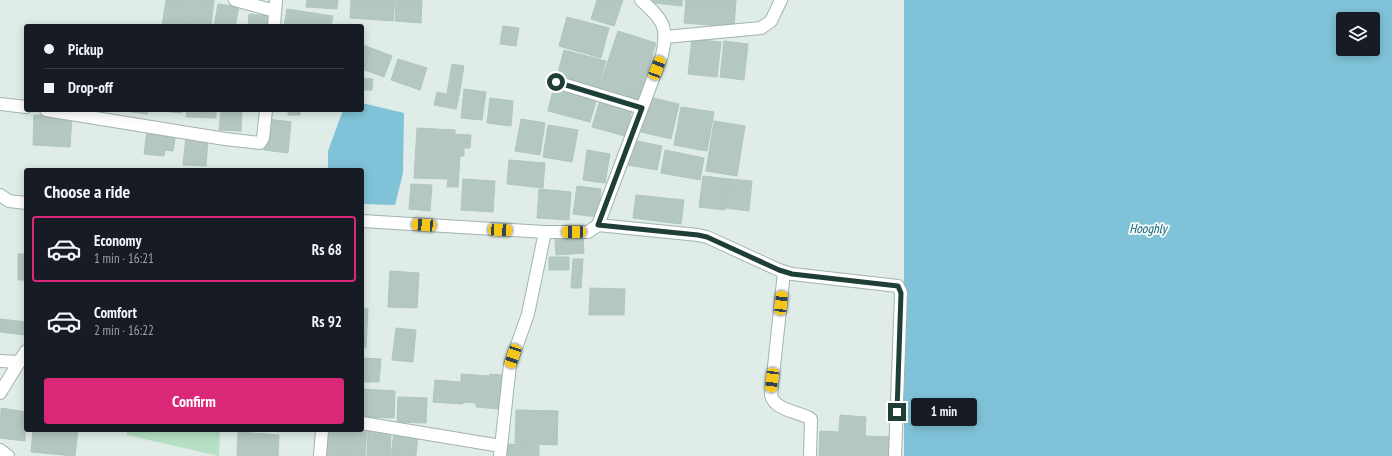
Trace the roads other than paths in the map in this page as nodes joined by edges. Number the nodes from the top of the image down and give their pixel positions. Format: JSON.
{"nodes":[{"id":1,"x":235,"y":0,"type":"edge"},
{"id":2,"x":641,"y":0,"type":"edge"},
{"id":3,"x":781,"y":0,"type":"edge"},
{"id":4,"x":275,"y":5,"type":"edge"},
{"id":5,"x":274,"y":24,"type":"edge"},
{"id":6,"x":665,"y":37,"type":"junction"},
{"id":7,"x":556,"y":82,"type":"dead end"},
{"id":8,"x":0,"y":104,"type":"edge"},
{"id":9,"x":24,"y":107,"type":"edge"},
{"id":10,"x":642,"y":108,"type":"junction"},
{"id":11,"x":58,"y":112,"type":"edge"},
{"id":12,"x":266,"y":112,"type":"edge"},
{"id":13,"x":0,"y":195,"type":"edge"},
{"id":14,"x":24,"y":203,"type":"edge"},
{"id":15,"x":364,"y":221,"type":"edge"},
{"id":16,"x":598,"y":225,"type":"junction"},
{"id":17,"x":545,"y":232,"type":"junction"},
{"id":18,"x":784,"y":272,"type":"junction"},
{"id":19,"x":24,"y":354,"type":"edge"},
{"id":20,"x":0,"y":361,"type":"edge"},
{"id":21,"x":19,"y":362,"type":"junction"},
{"id":22,"x":0,"y":394,"type":"edge"},
{"id":23,"x":364,"y":423,"type":"edge"},
{"id":24,"x":322,"y":432,"type":"edge"},
{"id":25,"x":0,"y":450,"type":"edge"},
{"id":26,"x":500,"y":451,"type":"edge"},
{"id":27,"x":8,"y":456,"type":"edge"},
{"id":28,"x":320,"y":456,"type":"edge"},
{"id":29,"x":810,"y":456,"type":"edge"},
{"id":30,"x":895,"y":456,"type":"edge"}],
"edges":[{"from":1,"to":4,"type":"street"},
{"from":2,"to":6,"type":"street"},
{"from":3,"to":6,"type":"street"},
{"from":4,"to":5,"type":"street"},
{"from":6,"to":10,"type":"street"},
{"from":7,"to":10,"type":"street"},
{"from":8,"to":9,"type":"street"},
{"from":10,"to":16,"type":"street"},
{"from":11,"to":12,"type":"street"},
{"from":13,"to":14,"type":"street"},
{"from":15,"to":17,"type":"street"},
{"from":16,"to":17,"type":"street"},
{"from":16,"to":18,"type":"street"},
{"from":17,"to":26,"type":"street"},
{"from":18,"to":29,"type":"street"},
{"from":18,"to":30,"type":"street"},
{"from":19,"to":21,"type":"street"},
{"from":20,"to":21,"type":"street"},
{"from":21,"to":22,"type":"street"},
{"from":23,"to":26,"type":"street"},
{"from":24,"to":28,"type":"street"},
{"from":25,"to":27,"type":"street"}]}
